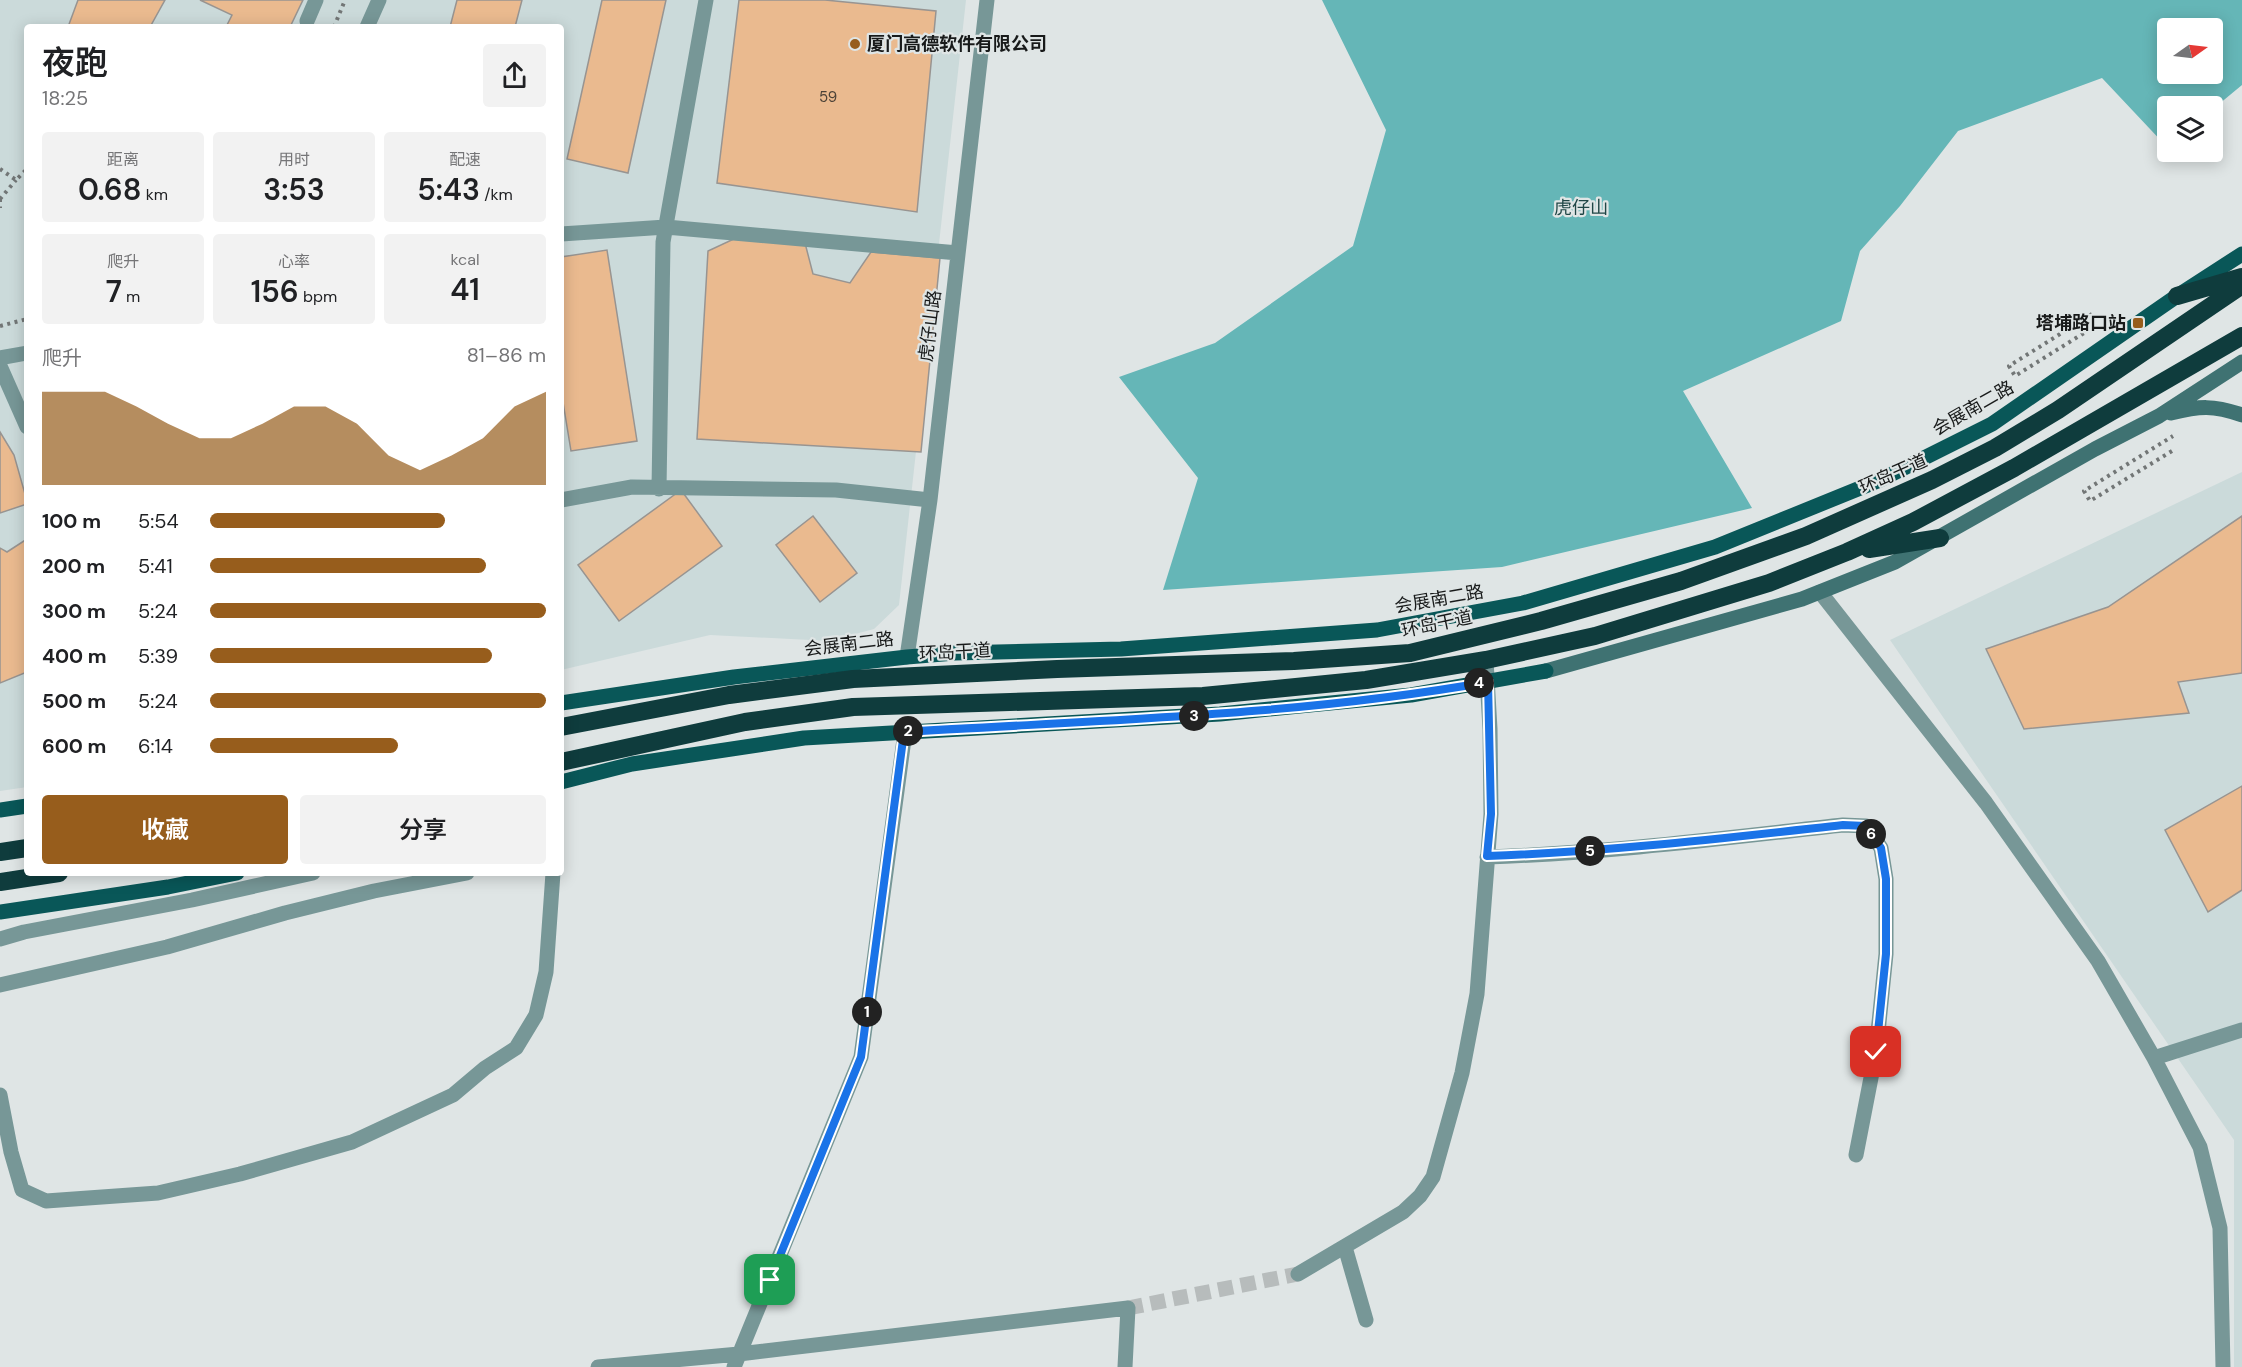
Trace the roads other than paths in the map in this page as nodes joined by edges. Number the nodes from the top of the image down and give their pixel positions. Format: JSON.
{"nodes":[{"id":1,"x":316,"y":0,"type":"edge"},
{"id":2,"x":379,"y":0,"type":"edge"},
{"id":3,"x":705,"y":0,"type":"edge"},
{"id":4,"x":987,"y":0,"type":"edge"},
{"id":5,"x":307,"y":21,"type":"dead end"},
{"id":6,"x":368,"y":24,"type":"edge"},
{"id":7,"x":666,"y":227,"type":"junction"},
{"id":8,"x":564,"y":234,"type":"edge"},
{"id":9,"x":958,"y":253,"type":"junction"},
{"id":10,"x":2242,"y":254,"type":"edge"},
{"id":11,"x":2242,"y":277,"type":"edge"},
{"id":12,"x":2242,"y":285,"type":"edge"},
{"id":13,"x":2177,"y":296,"type":"junction"},
{"id":14,"x":2242,"y":336,"type":"edge"},
{"id":15,"x":24,"y":354,"type":"edge"},
{"id":16,"x":0,"y":358,"type":"edge"},
{"id":17,"x":2242,"y":362,"type":"edge"},
{"id":18,"x":0,"y":366,"type":"edge"},
{"id":19,"x":2242,"y":415,"type":"edge"},
{"id":20,"x":2159,"y":416,"type":"junction"},
{"id":21,"x":24,"y":420,"type":"edge"},
{"id":22,"x":659,"y":489,"type":"junction"},
{"id":23,"x":564,"y":499,"type":"edge"},
{"id":24,"x":930,"y":500,"type":"junction"},
{"id":25,"x":1940,"y":538,"type":"junction"},
{"id":26,"x":1847,"y":552,"type":"junction"},
{"id":27,"x":1820,"y":592,"type":"junction"},
{"id":28,"x":907,"y":657,"type":"junction"},
{"id":29,"x":1486,"y":660,"type":"junction"},
{"id":30,"x":1488,"y":682,"type":"junction"},
{"id":31,"x":564,"y":703,"type":"edge"},
{"id":32,"x":564,"y":726,"type":"edge"},
{"id":33,"x":904,"y":732,"type":"junction"},
{"id":34,"x":564,"y":761,"type":"edge"},
{"id":35,"x":564,"y":781,"type":"edge"},
{"id":36,"x":24,"y":806,"type":"edge"},
{"id":37,"x":0,"y":810,"type":"edge"},
{"id":38,"x":24,"y":848,"type":"edge"},
{"id":39,"x":0,"y":852,"type":"edge"},
{"id":40,"x":1487,"y":856,"type":"junction"},
{"id":41,"x":39,"y":876,"type":"edge"},
{"id":42,"x":222,"y":876,"type":"edge"},
{"id":43,"x":300,"y":876,"type":"edge"},
{"id":44,"x":452,"y":876,"type":"edge"},
{"id":45,"x":553,"y":876,"type":"edge"},
{"id":46,"x":0,"y":882,"type":"edge"},
{"id":47,"x":0,"y":912,"type":"edge"},
{"id":48,"x":0,"y":939,"type":"edge"},
{"id":49,"x":0,"y":985,"type":"edge"},
{"id":50,"x":2242,"y":1030,"type":"edge"},
{"id":51,"x":2154,"y":1058,"type":"junction"},
{"id":52,"x":0,"y":1095,"type":"edge"},
{"id":53,"x":1856,"y":1155,"type":"dead end"},
{"id":54,"x":1345,"y":1247,"type":"junction"},
{"id":55,"x":1298,"y":1274,"type":"tunnel mouth"},
{"id":56,"x":1366,"y":1320,"type":"dead end"},
{"id":57,"x":736,"y":1360,"type":"edge"},
{"id":58,"x":598,"y":1367,"type":"edge"},
{"id":59,"x":1125,"y":1367,"type":"edge"},
{"id":60,"x":2223,"y":1367,"type":"edge"}],
"edges":[{"from":1,"to":5,"type":"street"},
{"from":2,"to":6,"type":"street"},
{"from":3,"to":7,"type":"street"},
{"from":4,"to":9,"type":"street","name":"虎仔山路"},
{"from":7,"to":8,"type":"street"},
{"from":7,"to":9,"type":"street"},
{"from":7,"to":22,"type":"street"},
{"from":9,"to":24,"type":"street","name":"虎仔山路"},
{"from":10,"to":13,"type":"main road","name":"会展南二路"},
{"from":11,"to":13,"type":"highway"},
{"from":12,"to":32,"type":"highway","name":"环岛干道"},
{"from":13,"to":28,"type":"main road","name":"会展南二路"},
{"from":14,"to":26,"type":"highway"},
{"from":15,"to":16,"type":"street"},
{"from":17,"to":20,"type":"main road"},
{"from":18,"to":21,"type":"street"},
{"from":19,"to":20,"type":"main road"},
{"from":20,"to":25,"type":"main road"},
{"from":22,"to":23,"type":"street"},
{"from":22,"to":24,"type":"street"},
{"from":24,"to":28,"type":"street","name":"虎仔山路"},
{"from":25,"to":26,"type":"highway"},
{"from":25,"to":27,"type":"main road"},
{"from":26,"to":29,"type":"highway"},
{"from":27,"to":30,"type":"main road"},
{"from":27,"to":51,"type":"street"},
{"from":28,"to":31,"type":"main road","name":"会展南二路"},
{"from":29,"to":30,"type":"street"},
{"from":29,"to":34,"type":"highway"},
{"from":30,"to":33,"type":"main road"},
{"from":30,"to":40,"type":"street"},
{"from":33,"to":35,"type":"main road"},
{"from":33,"to":57,"type":"street"},
{"from":36,"to":37,"type":"main road"},
{"from":38,"to":39,"type":"highway"},
{"from":40,"to":53,"type":"street"},
{"from":40,"to":54,"type":"street"},
{"from":41,"to":46,"type":"highway"},
{"from":42,"to":47,"type":"main road"},
{"from":43,"to":48,"type":"street"},
{"from":44,"to":49,"type":"street"},
{"from":45,"to":52,"type":"street"},
{"from":50,"to":51,"type":"street"},
{"from":51,"to":60,"type":"street"},
{"from":54,"to":55,"type":"street"},
{"from":54,"to":56,"type":"street"},
{"from":57,"to":58,"type":"street"},
{"from":57,"to":59,"type":"street"}]}
